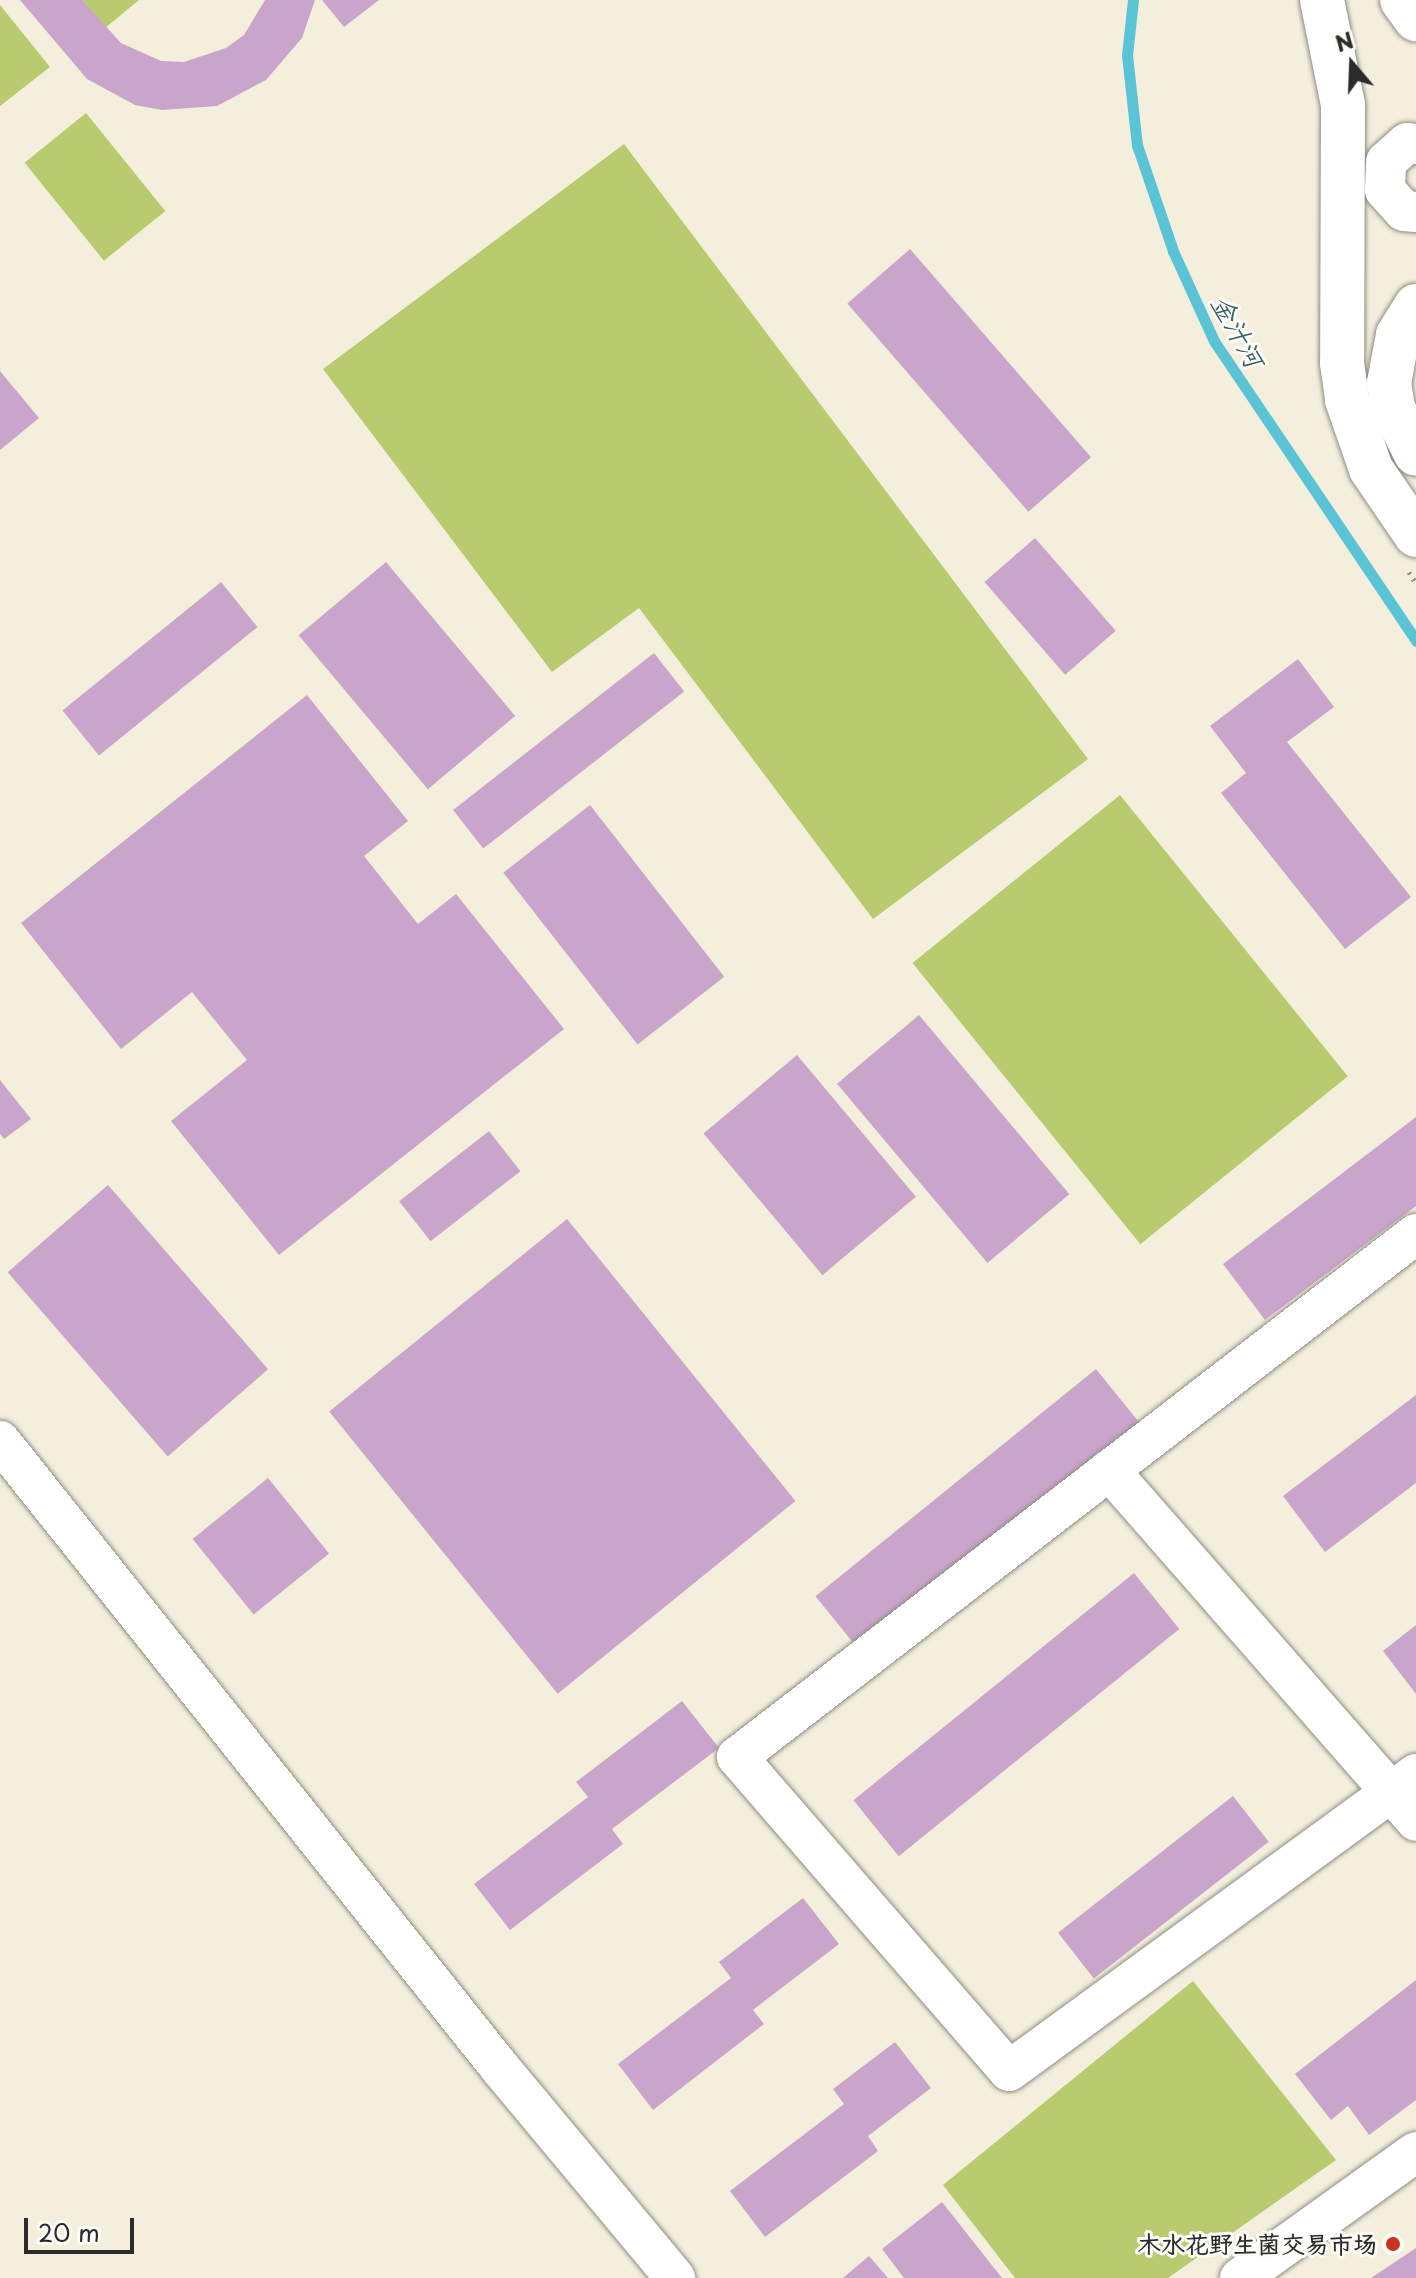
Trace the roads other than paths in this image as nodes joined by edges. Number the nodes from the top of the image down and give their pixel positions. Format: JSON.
{"nodes":[{"id":1,"x":1322,"y":0,"type":"edge"},
{"id":2,"x":1402,"y":0,"type":"edge"},
{"id":3,"x":1416,"y":19,"type":"edge"},
{"id":4,"x":1416,"y":144,"type":"edge"},
{"id":5,"x":1416,"y":212,"type":"edge"},
{"id":6,"x":1416,"y":306,"type":"edge"},
{"id":7,"x":1416,"y":454,"type":"edge"},
{"id":8,"x":1416,"y":535,"type":"edge"},
{"id":9,"x":1416,"y":1234,"type":"edge"},
{"id":10,"x":0,"y":1441,"type":"edge"},
{"id":11,"x":1109,"y":1470,"type":"junction"},
{"id":12,"x":1409,"y":1796,"type":"edge"},
{"id":13,"x":1416,"y":2152,"type":"edge"},
{"id":14,"x":675,"y":2278,"type":"edge"},
{"id":15,"x":1240,"y":2278,"type":"edge"}],
"edges":[{"from":1,"to":8,"type":"main road"},
{"from":2,"to":3,"type":"main road"},
{"from":4,"to":5,"type":"street"},
{"from":6,"to":7,"type":"main road"},
{"from":9,"to":11,"type":"street"},
{"from":10,"to":14,"type":"street"},
{"from":11,"to":12,"type":"street"},
{"from":11,"to":12,"type":"street"},
{"from":13,"to":15,"type":"street"}]}
